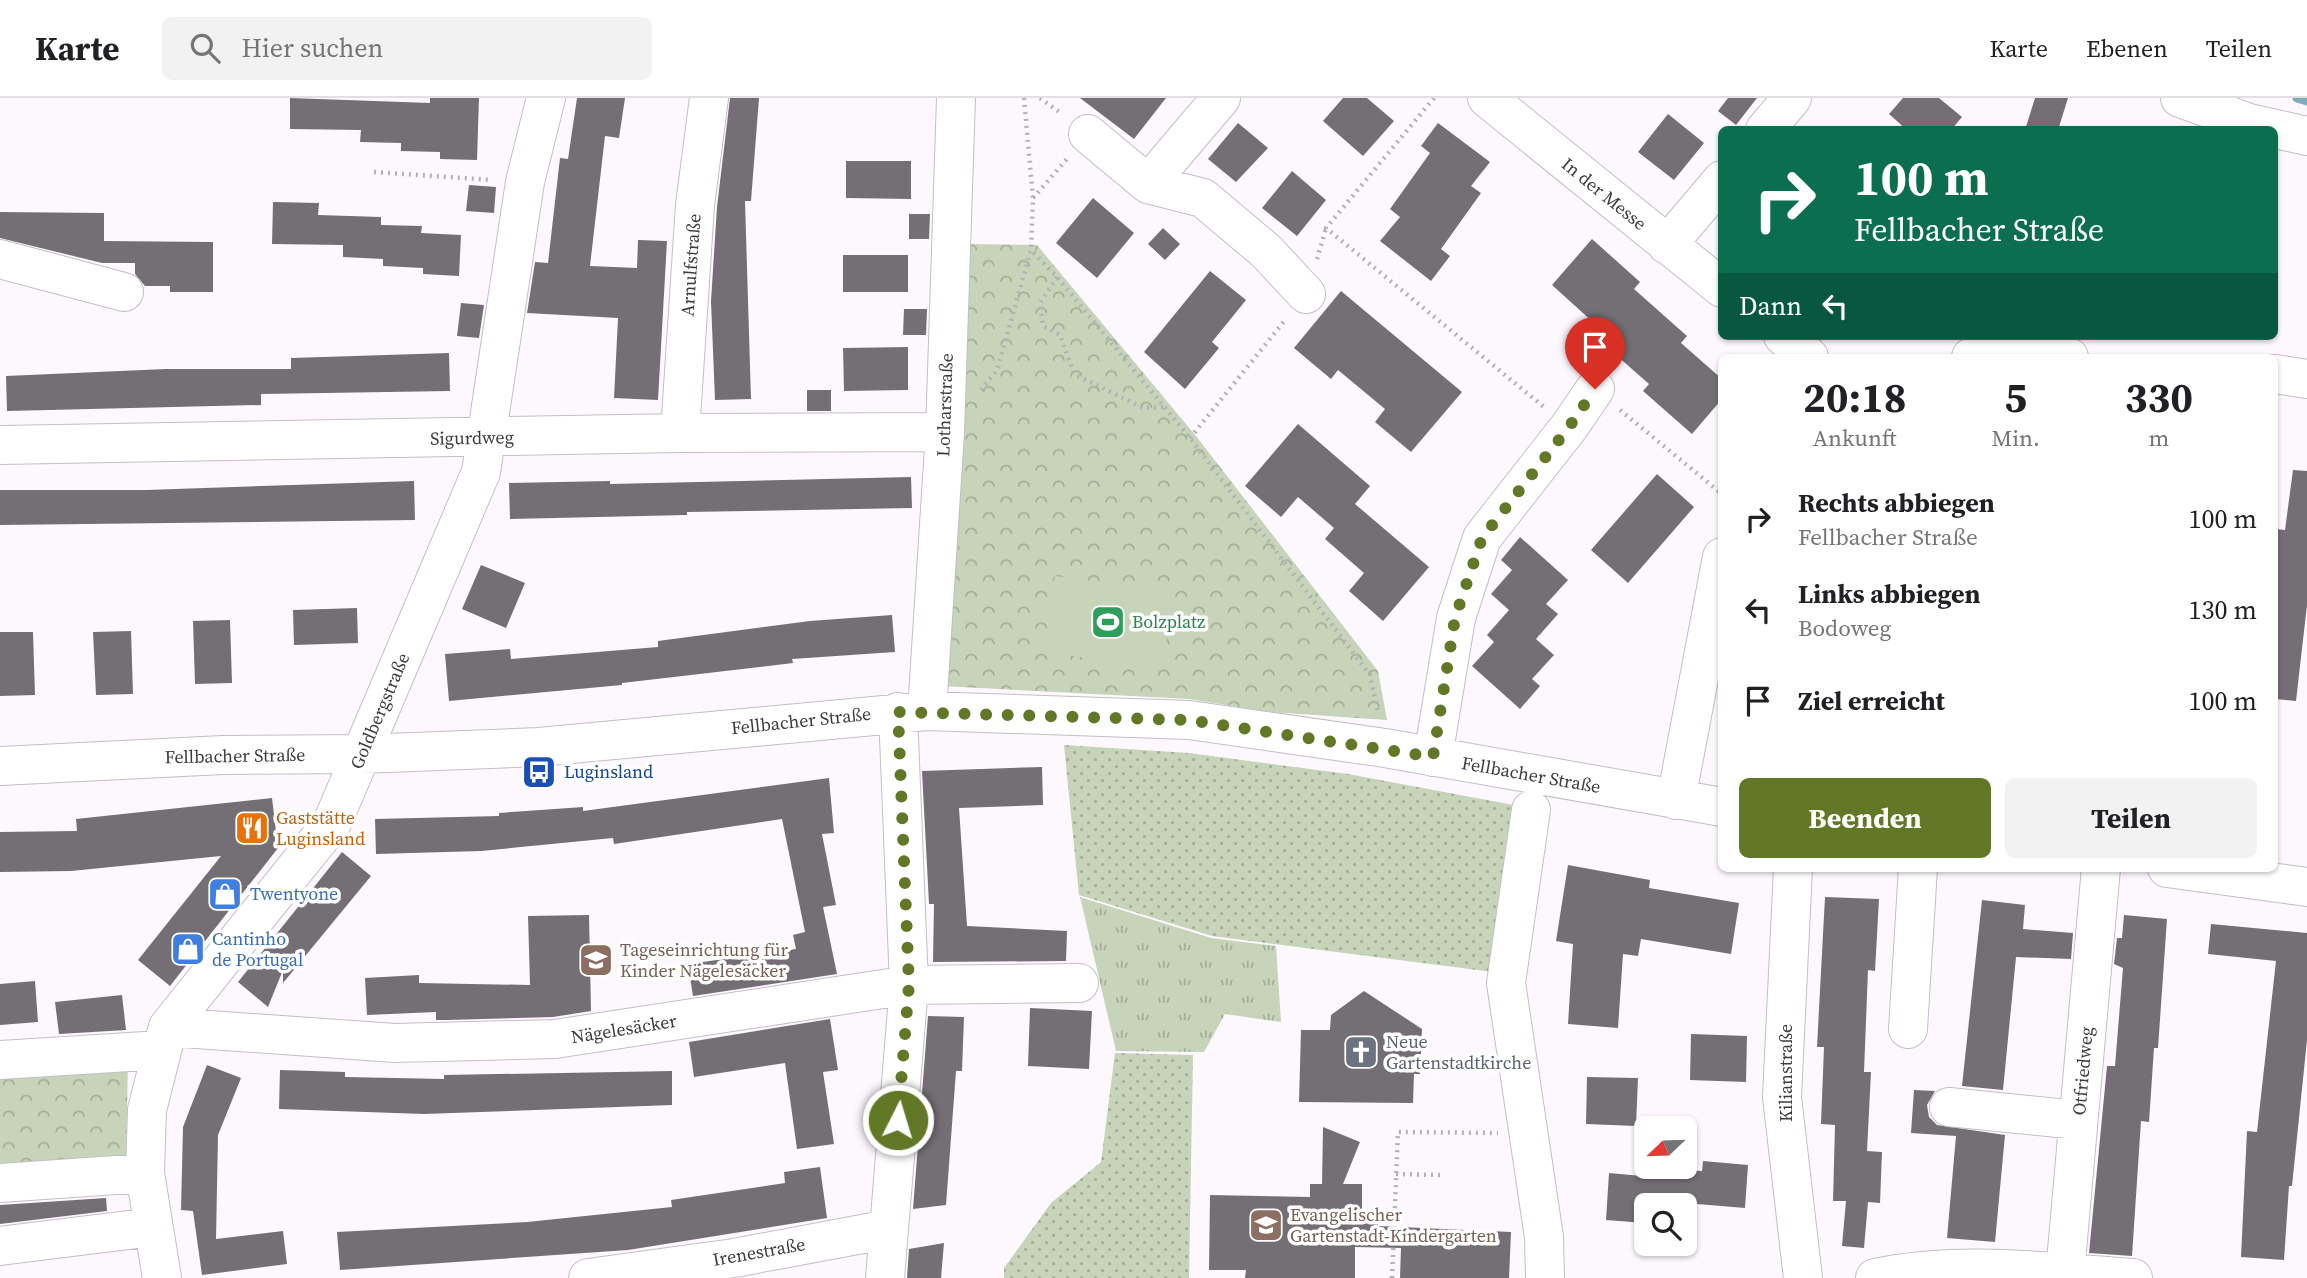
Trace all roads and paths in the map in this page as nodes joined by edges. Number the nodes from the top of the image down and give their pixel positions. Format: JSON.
{"nodes":[{"id":1,"x":546,"y":98,"type":"edge"},
{"id":2,"x":709,"y":98,"type":"edge"},
{"id":3,"x":956,"y":98,"type":"edge"},
{"id":4,"x":1024,"y":98,"type":"edge"},
{"id":5,"x":1221,"y":98,"type":"edge"},
{"id":6,"x":1434,"y":98,"type":"edge"},
{"id":7,"x":1487,"y":98,"type":"edge"},
{"id":8,"x":1792,"y":98,"type":"edge"},
{"id":9,"x":2180,"y":98,"type":"edge"},
{"id":10,"x":1768,"y":126,"type":"edge"},
{"id":11,"x":2262,"y":126,"type":"edge"},
{"id":12,"x":2278,"y":130,"type":"edge"},
{"id":13,"x":1088,"y":134,"type":"joint"},
{"id":14,"x":2307,"y":136,"type":"edge"},
{"id":15,"x":374,"y":172,"type":"dead end"},
{"id":16,"x":525,"y":182,"type":"junction"},
{"id":17,"x":1148,"y":184,"type":"junction"},
{"id":18,"x":1718,"y":185,"type":"edge"},
{"id":19,"x":1033,"y":198,"type":"junction"},
{"id":20,"x":1326,"y":228,"type":"junction"},
{"id":21,"x":1667,"y":245,"type":"junction"},
{"id":22,"x":1031,"y":250,"type":"junction"},
{"id":23,"x":0,"y":259,"type":"edge"},
{"id":24,"x":1057,"y":277,"type":"junction"},
{"id":25,"x":1718,"y":285,"type":"edge"},
{"id":26,"x":124,"y":292,"type":"dead end"},
{"id":27,"x":1306,"y":294,"type":"junction"},
{"id":28,"x":2003,"y":354,"type":"edge"},
{"id":29,"x":2028,"y":354,"type":"edge"},
{"id":30,"x":2278,"y":374,"type":"edge"},
{"id":31,"x":2307,"y":379,"type":"edge"},
{"id":32,"x":1595,"y":389,"type":"joint"},
{"id":33,"x":979,"y":391,"type":"dead end"},
{"id":34,"x":1165,"y":407,"type":"junction"},
{"id":35,"x":1569,"y":427,"type":"junction"},
{"id":36,"x":944,"y":432,"type":"junction"},
{"id":37,"x":680,"y":433,"type":"junction"},
{"id":38,"x":489,"y":438,"type":"junction"},
{"id":39,"x":1190,"y":438,"type":"junction"},
{"id":40,"x":0,"y":444,"type":"edge"},
{"id":41,"x":1718,"y":491,"type":"edge"},
{"id":42,"x":1718,"y":578,"type":"edge"},
{"id":43,"x":912,"y":711,"type":"junction"},
{"id":44,"x":1385,"y":748,"type":"junction"},
{"id":45,"x":362,"y":754,"type":"junction"},
{"id":46,"x":1433,"y":757,"type":"junction"},
{"id":47,"x":0,"y":766,"type":"edge"},
{"id":48,"x":1676,"y":800,"type":"junction"},
{"id":49,"x":1718,"y":806,"type":"edge"},
{"id":50,"x":1531,"y":810,"type":"dead end"},
{"id":51,"x":1793,"y":872,"type":"edge"},
{"id":52,"x":1918,"y":872,"type":"edge"},
{"id":53,"x":2101,"y":872,"type":"edge"},
{"id":54,"x":2203,"y":872,"type":"edge"},
{"id":55,"x":2307,"y":887,"type":"edge"},
{"id":56,"x":1079,"y":983,"type":"dead end"},
{"id":57,"x":909,"y":985,"type":"junction"},
{"id":58,"x":1908,"y":1029,"type":"dead end"},
{"id":59,"x":164,"y":1038,"type":"junction"},
{"id":60,"x":0,"y":1060,"type":"edge"},
{"id":61,"x":1949,"y":1107,"type":"dead end"},
{"id":62,"x":2078,"y":1120,"type":"junction"},
{"id":63,"x":1530,"y":1133,"type":"junction"},
{"id":64,"x":145,"y":1173,"type":"junction"},
{"id":65,"x":1396,"y":1174,"type":"junction"},
{"id":66,"x":1440,"y":1175,"type":"dead end"},
{"id":67,"x":0,"y":1183,"type":"edge"},
{"id":68,"x":153,"y":1227,"type":"junction"},
{"id":69,"x":889,"y":1229,"type":"junction"},
{"id":70,"x":0,"y":1246,"type":"edge"},
{"id":71,"x":2065,"y":1273,"type":"junction"},
{"id":72,"x":162,"y":1278,"type":"edge"},
{"id":73,"x":588,"y":1278,"type":"edge"},
{"id":74,"x":885,"y":1278,"type":"edge"},
{"id":75,"x":1392,"y":1278,"type":"edge"},
{"id":76,"x":1545,"y":1278,"type":"edge"},
{"id":77,"x":1803,"y":1278,"type":"edge"},
{"id":78,"x":1875,"y":1278,"type":"edge"},
{"id":79,"x":2133,"y":1278,"type":"edge"}],
"edges":[{"from":1,"to":16,"type":"street","name":"Goldbergstraße"},
{"from":2,"to":37,"type":"street","name":"Arnulfstraße"},
{"from":3,"to":36,"type":"street","name":"Lotharstraße"},
{"from":4,"to":19,"type":"path"},
{"from":5,"to":17,"type":"street"},
{"from":6,"to":20,"type":"path"},
{"from":7,"to":21,"type":"street","name":"In der Messe"},
{"from":8,"to":10,"type":"street"},
{"from":9,"to":11,"type":"street"},
{"from":12,"to":14,"type":"street"},
{"from":13,"to":17,"type":"street"},
{"from":13,"to":19,"type":"path"},
{"from":15,"to":16,"type":"path"},
{"from":16,"to":38,"type":"street","name":"Goldbergstraße"},
{"from":17,"to":27,"type":"street"},
{"from":18,"to":21,"type":"street"},
{"from":19,"to":22,"type":"path"},
{"from":20,"to":27,"type":"path"},
{"from":20,"to":35,"type":"path"},
{"from":21,"to":25,"type":"street","name":"In der Messe"},
{"from":22,"to":24,"type":"path"},
{"from":22,"to":33,"type":"path"},
{"from":23,"to":26,"type":"street"},
{"from":24,"to":34,"type":"path"},
{"from":24,"to":34,"type":"path"},
{"from":27,"to":39,"type":"path"},
{"from":28,"to":29,"type":"street"},
{"from":30,"to":31,"type":"street"},
{"from":32,"to":35,"type":"street"},
{"from":32,"to":41,"type":"path"},
{"from":34,"to":39,"type":"path"},
{"from":35,"to":46,"type":"street"},
{"from":36,"to":37,"type":"street","name":"Sigurdweg"},
{"from":36,"to":43,"type":"street","name":"Lotharstraße"},
{"from":37,"to":38,"type":"street","name":"Sigurdweg"},
{"from":38,"to":40,"type":"street","name":"Sigurdweg"},
{"from":38,"to":45,"type":"street","name":"Goldbergstraße"},
{"from":39,"to":44,"type":"path"},
{"from":42,"to":48,"type":"street"},
{"from":43,"to":44,"type":"street","name":"Fellbacher Straße"},
{"from":43,"to":45,"type":"street","name":"Fellbacher Straße"},
{"from":43,"to":57,"type":"street","name":"Lotharstraße"},
{"from":44,"to":46,"type":"street","name":"Fellbacher Straße"},
{"from":45,"to":47,"type":"street","name":"Fellbacher Straße"},
{"from":45,"to":59,"type":"street","name":"Goldbergstraße"},
{"from":46,"to":48,"type":"street","name":"Fellbacher Straße"},
{"from":48,"to":49,"type":"street","name":"Fellbacher Straße"},
{"from":50,"to":63,"type":"street"},
{"from":51,"to":77,"type":"street","name":"Kilianstraße"},
{"from":52,"to":58,"type":"street"},
{"from":53,"to":62,"type":"street","name":"Otfriedweg"},
{"from":54,"to":55,"type":"street"},
{"from":56,"to":57,"type":"street","name":"Nägelesäcker"},
{"from":57,"to":59,"type":"street","name":"Nägelesäcker"},
{"from":57,"to":69,"type":"street","name":"Lotharstraße"},
{"from":59,"to":60,"type":"street","name":"Nägelesäcker"},
{"from":59,"to":64,"type":"street","name":"Goldbergstraße"},
{"from":61,"to":62,"type":"street"},
{"from":62,"to":71,"type":"street","name":"Otfriedweg"},
{"from":63,"to":65,"type":"path"},
{"from":63,"to":76,"type":"street"},
{"from":64,"to":67,"type":"street"},
{"from":64,"to":68,"type":"street","name":"Goldbergstraße"},
{"from":65,"to":66,"type":"path"},
{"from":65,"to":75,"type":"path"},
{"from":68,"to":70,"type":"street"},
{"from":68,"to":72,"type":"street","name":"Goldbergstraße"},
{"from":69,"to":73,"type":"street","name":"Irenestraße"},
{"from":69,"to":74,"type":"street","name":"Lotharstraße"},
{"from":71,"to":78,"type":"street"},
{"from":71,"to":79,"type":"street"}]}
